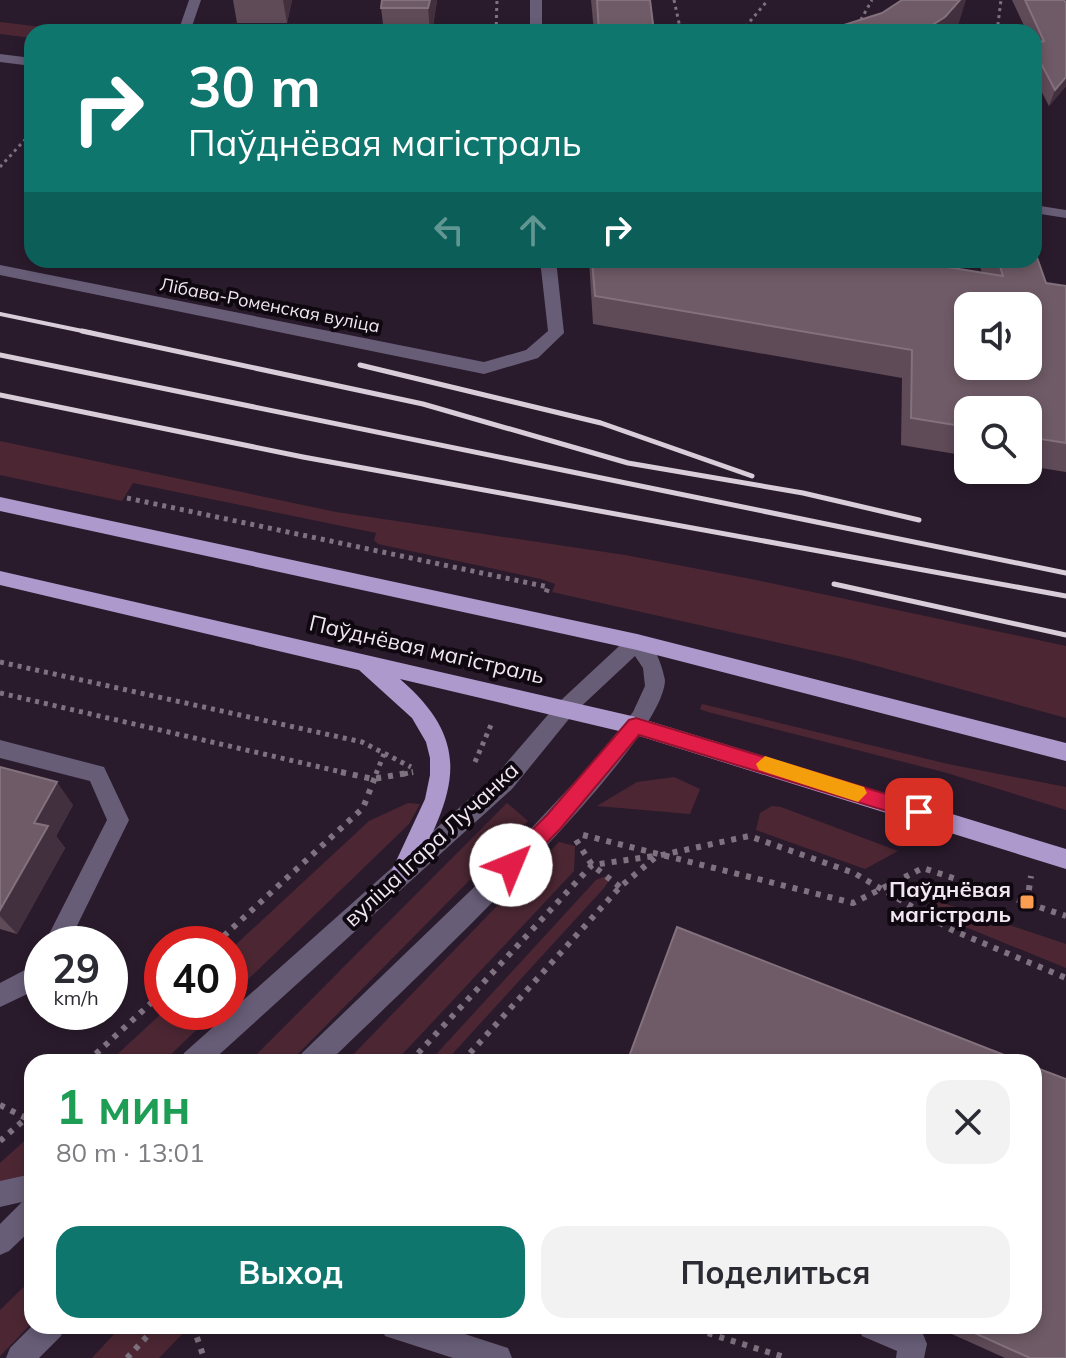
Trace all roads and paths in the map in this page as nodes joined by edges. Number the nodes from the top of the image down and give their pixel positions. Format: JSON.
{"nodes":[{"id":1,"x":195,"y":0,"type":"edge"},
{"id":2,"x":497,"y":0,"type":"edge"},
{"id":3,"x":536,"y":0,"type":"edge"},
{"id":4,"x":674,"y":0,"type":"edge"},
{"id":5,"x":768,"y":0,"type":"edge"},
{"id":6,"x":872,"y":0,"type":"edge"},
{"id":7,"x":1001,"y":0,"type":"edge"},
{"id":8,"x":187,"y":24,"type":"edge"},
{"id":9,"x":496,"y":24,"type":"edge"},
{"id":10,"x":536,"y":24,"type":"edge"},
{"id":11,"x":679,"y":24,"type":"edge"},
{"id":12,"x":748,"y":24,"type":"edge"},
{"id":13,"x":861,"y":24,"type":"edge"},
{"id":14,"x":998,"y":24,"type":"edge"},
{"id":15,"x":0,"y":58,"type":"edge"},
{"id":16,"x":24,"y":61,"type":"edge"},
{"id":17,"x":24,"y":141,"type":"edge"},
{"id":18,"x":0,"y":167,"type":"edge"},
{"id":19,"x":1042,"y":210,"type":"edge"},
{"id":20,"x":1066,"y":214,"type":"edge"},
{"id":21,"x":549,"y":268,"type":"edge"},
{"id":22,"x":0,"y":270,"type":"edge"},
{"id":23,"x":127,"y":498,"type":"dead end"},
{"id":24,"x":0,"y":504,"type":"edge"},
{"id":25,"x":0,"y":578,"type":"edge"},
{"id":26,"x":546,"y":593,"type":"dead end"},
{"id":27,"x":637,"y":642,"type":"junction"},
{"id":28,"x":338,"y":654,"type":"junction"},
{"id":29,"x":0,"y":662,"type":"edge"},
{"id":30,"x":0,"y":693,"type":"edge"},
{"id":31,"x":566,"y":708,"type":"junction"},
{"id":32,"x":491,"y":725,"type":"dead end"},
{"id":33,"x":636,"y":726,"type":"junction"},
{"id":34,"x":0,"y":749,"type":"edge"},
{"id":35,"x":1066,"y":752,"type":"edge"},
{"id":36,"x":384,"y":754,"type":"junction"},
{"id":37,"x":475,"y":762,"type":"dead end"},
{"id":38,"x":373,"y":779,"type":"junction"},
{"id":39,"x":657,"y":856,"type":"junction"},
{"id":40,"x":1066,"y":859,"type":"edge"},
{"id":41,"x":592,"y":865,"type":"junction"},
{"id":42,"x":402,"y":872,"type":"junction"},
{"id":43,"x":620,"y":887,"type":"junction"},
{"id":44,"x":883,"y":888,"type":"junction"},
{"id":45,"x":1066,"y":916,"type":"edge"},
{"id":46,"x":65,"y":926,"type":"edge"},
{"id":47,"x":235,"y":926,"type":"edge"},
{"id":48,"x":1066,"y":978,"type":"edge"},
{"id":49,"x":24,"y":984,"type":"edge"},
{"id":50,"x":0,"y":995,"type":"edge"},
{"id":51,"x":144,"y":1010,"type":"edge"},
{"id":52,"x":96,"y":1054,"type":"edge"},
{"id":53,"x":202,"y":1054,"type":"edge"},
{"id":54,"x":319,"y":1054,"type":"edge"},
{"id":55,"x":417,"y":1054,"type":"edge"},
{"id":56,"x":469,"y":1054,"type":"edge"},
{"id":57,"x":0,"y":1105,"type":"edge"},
{"id":58,"x":24,"y":1113,"type":"edge"},
{"id":59,"x":24,"y":1119,"type":"edge"},
{"id":60,"x":0,"y":1141,"type":"edge"},
{"id":61,"x":24,"y":1189,"type":"edge"},
{"id":62,"x":0,"y":1194,"type":"edge"},
{"id":63,"x":24,"y":1219,"type":"edge"},
{"id":64,"x":0,"y":1242,"type":"edge"},
{"id":65,"x":43,"y":1334,"type":"edge"},
{"id":66,"x":149,"y":1334,"type":"edge"},
{"id":67,"x":196,"y":1334,"type":"edge"},
{"id":68,"x":421,"y":1334,"type":"edge"},
{"id":69,"x":710,"y":1334,"type":"edge"},
{"id":70,"x":890,"y":1334,"type":"edge"},
{"id":71,"x":20,"y":1358,"type":"edge"},
{"id":72,"x":127,"y":1358,"type":"edge"},
{"id":73,"x":204,"y":1358,"type":"edge"},
{"id":74,"x":498,"y":1358,"type":"edge"},
{"id":75,"x":787,"y":1358,"type":"edge"},
{"id":76,"x":910,"y":1358,"type":"edge"}],
"edges":[{"from":1,"to":8,"type":"street"},
{"from":2,"to":9,"type":"path"},
{"from":3,"to":10,"type":"street"},
{"from":4,"to":11,"type":"path"},
{"from":5,"to":12,"type":"path"},
{"from":6,"to":13,"type":"path"},
{"from":7,"to":14,"type":"path"},
{"from":15,"to":16,"type":"street"},
{"from":17,"to":18,"type":"path"},
{"from":19,"to":20,"type":"street"},
{"from":21,"to":22,"type":"street","name":"Лібава-Роменская вуліца"},
{"from":23,"to":26,"type":"path"},
{"from":24,"to":27,"type":"main road"},
{"from":25,"to":28,"type":"main road","name":"Паўднёвая магістраль"},
{"from":27,"to":31,"type":"street","name":"вуліца Ігара Лучанка"},
{"from":27,"to":33,"type":"street"},
{"from":27,"to":35,"type":"main road"},
{"from":28,"to":31,"type":"main road","name":"Паўднёвая магістраль"},
{"from":28,"to":42,"type":"main road"},
{"from":29,"to":36,"type":"path"},
{"from":30,"to":38,"type":"path"},
{"from":31,"to":33,"type":"main road","name":"Паўднёвая магістраль"},
{"from":31,"to":42,"type":"street","name":"вуліца Ігара Лучанка"},
{"from":32,"to":37,"type":"path"},
{"from":33,"to":40,"type":"main road","name":"Паўднёвая магістраль"},
{"from":33,"to":54,"type":"street"},
{"from":34,"to":46,"type":"street"},
{"from":36,"to":38,"type":"path"},
{"from":36,"to":38,"type":"path"},
{"from":38,"to":47,"type":"path"},
{"from":39,"to":41,"type":"path"},
{"from":39,"to":41,"type":"path"},
{"from":39,"to":43,"type":"path"},
{"from":39,"to":44,"type":"path"},
{"from":39,"to":44,"type":"path"},
{"from":41,"to":43,"type":"path"},
{"from":41,"to":55,"type":"path"},
{"from":42,"to":53,"type":"street","name":"вуліца Ігара Лучанка"},
{"from":43,"to":56,"type":"path"},
{"from":44,"to":45,"type":"path"},
{"from":44,"to":48,"type":"path"},
{"from":49,"to":50,"type":"street"},
{"from":51,"to":52,"type":"path"},
{"from":57,"to":58,"type":"path"},
{"from":59,"to":60,"type":"path"},
{"from":61,"to":62,"type":"street"},
{"from":63,"to":64,"type":"street"},
{"from":65,"to":71,"type":"street"},
{"from":66,"to":72,"type":"path"},
{"from":67,"to":73,"type":"path"},
{"from":68,"to":74,"type":"street"},
{"from":69,"to":75,"type":"path"},
{"from":70,"to":76,"type":"street"}]}
